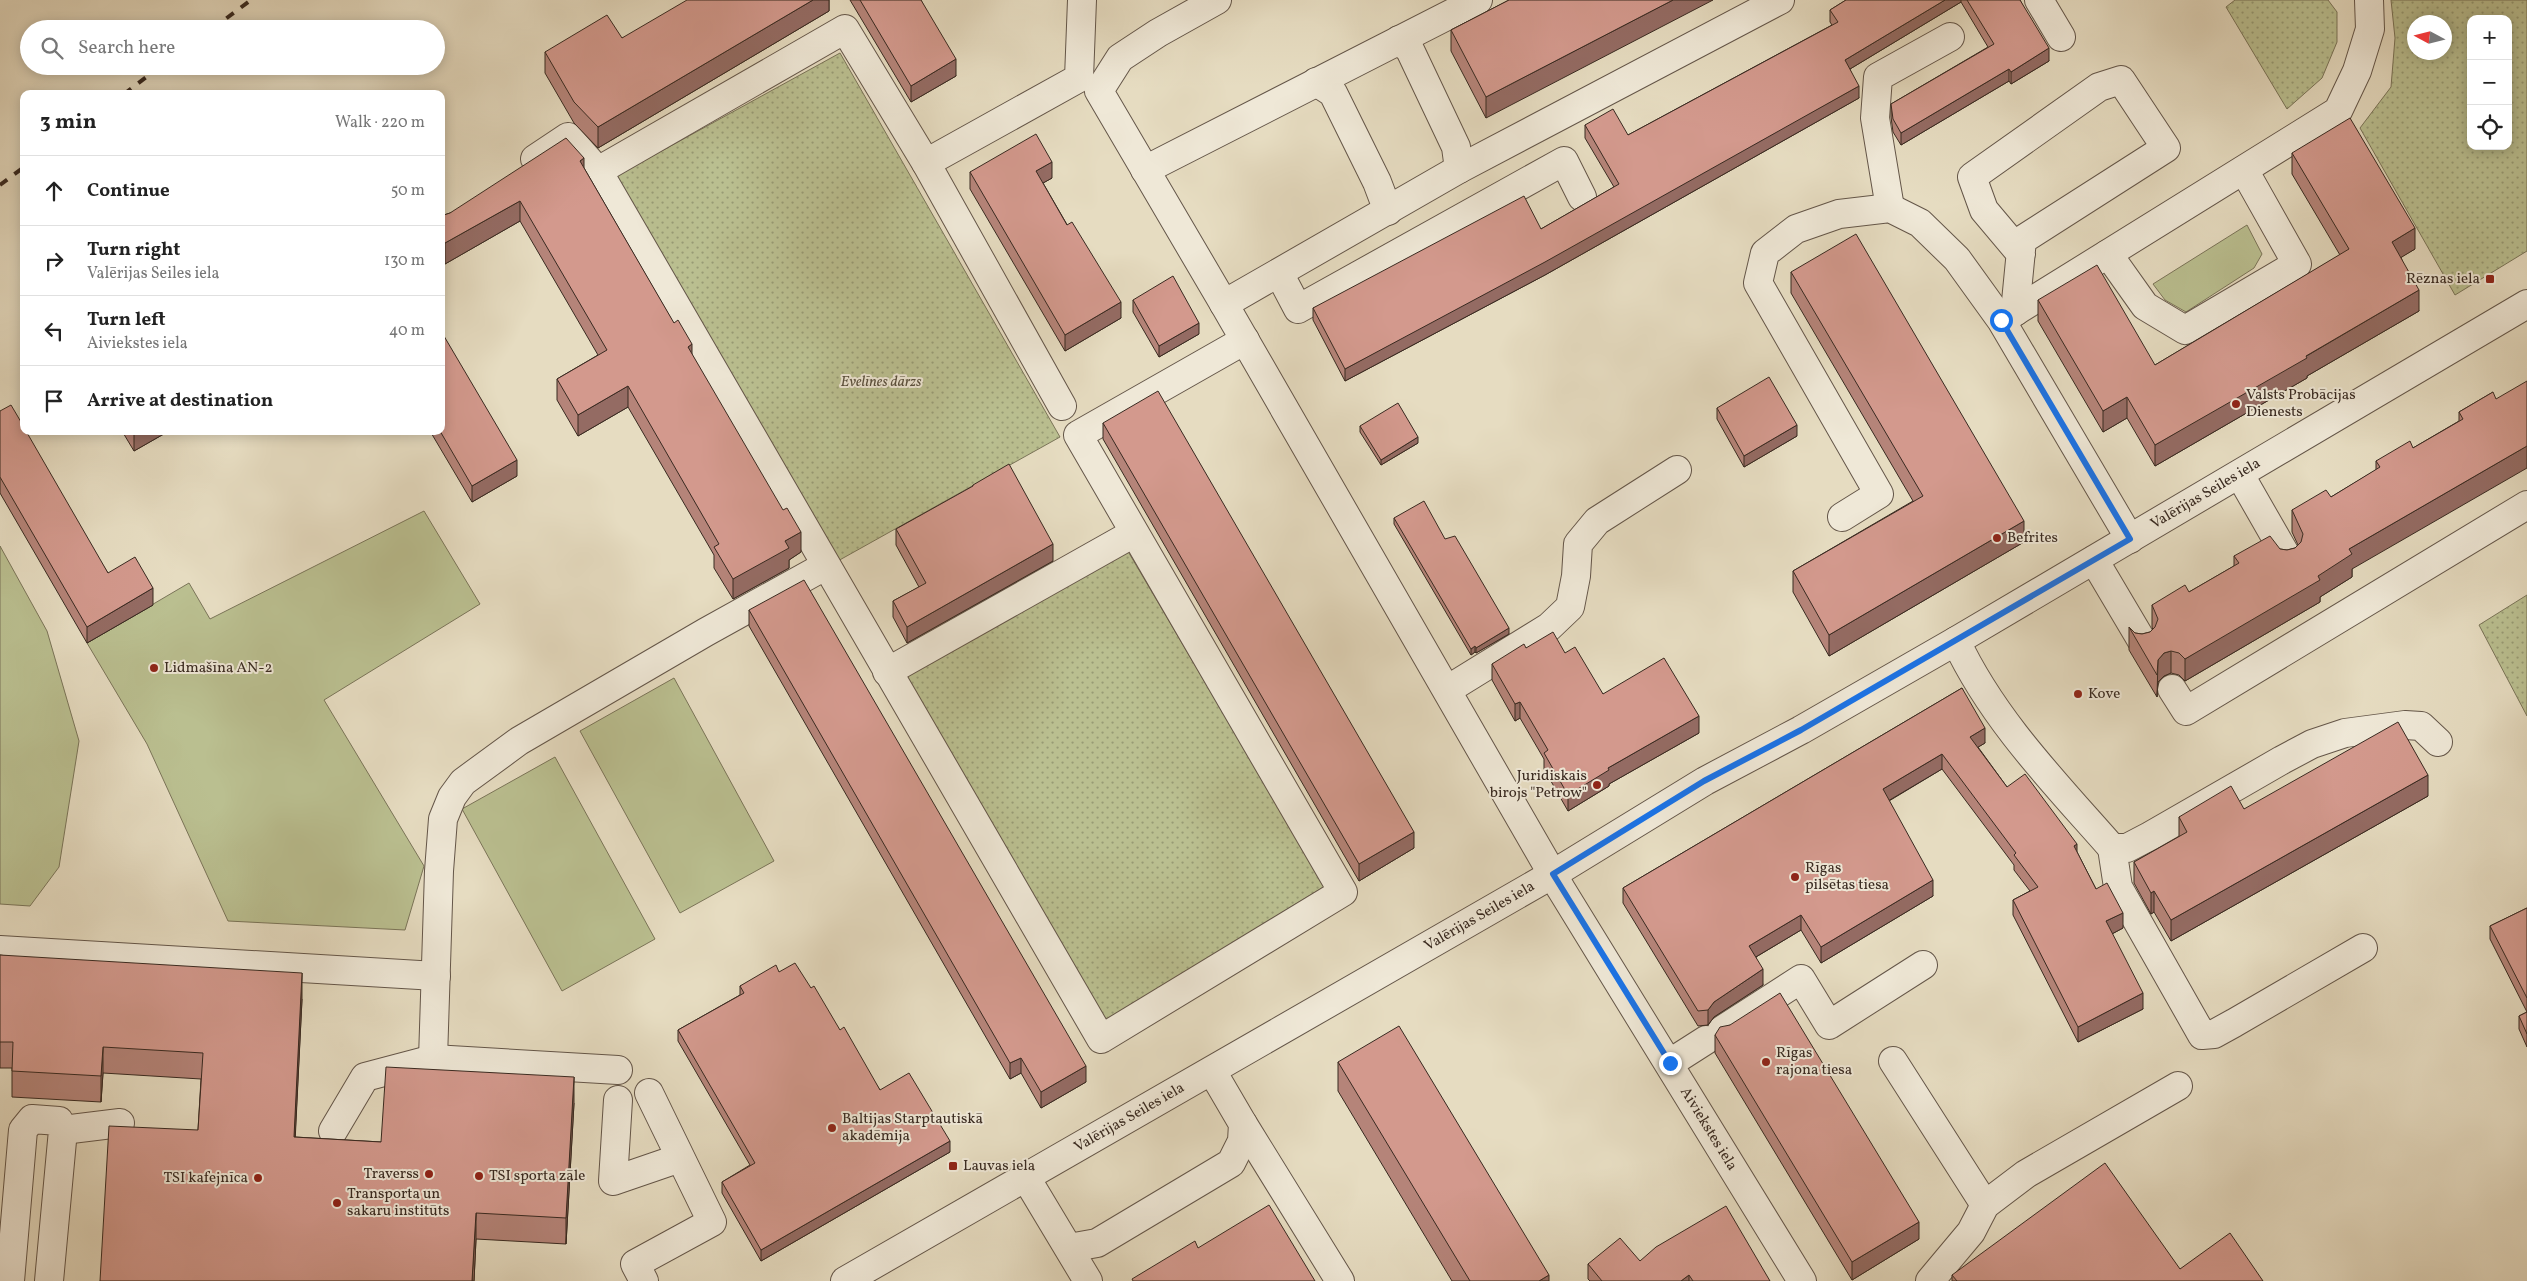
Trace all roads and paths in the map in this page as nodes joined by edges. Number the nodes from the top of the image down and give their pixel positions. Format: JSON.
{"nodes":[{"id":1,"x":1082,"y":0,"type":"edge"},
{"id":2,"x":1216,"y":0,"type":"edge"},
{"id":3,"x":1478,"y":0,"type":"edge"},
{"id":4,"x":1780,"y":0,"type":"edge"},
{"id":5,"x":2039,"y":0,"type":"edge"},
{"id":6,"x":2369,"y":0,"type":"edge"},
{"id":7,"x":1950,"y":37,"type":"dead end"},
{"id":8,"x":2061,"y":37,"type":"dead end"},
{"id":9,"x":1399,"y":40,"type":"junction"},
{"id":10,"x":1316,"y":82,"type":"junction"},
{"id":11,"x":1089,"y":85,"type":"junction"},
{"id":12,"x":926,"y":162,"type":"junction"},
{"id":13,"x":1459,"y":169,"type":"junction"},
{"id":14,"x":1145,"y":170,"type":"junction"},
{"id":15,"x":2244,"y":170,"type":"junction"},
{"id":16,"x":598,"y":171,"type":"junction"},
{"id":17,"x":512,"y":173,"type":"edge"},
{"id":18,"x":1582,"y":197,"type":"dead end"},
{"id":19,"x":1890,"y":208,"type":"junction"},
{"id":20,"x":1388,"y":211,"type":"junction"},
{"id":21,"x":2021,"y":254,"type":"junction"},
{"id":22,"x":2108,"y":254,"type":"junction"},
{"id":23,"x":1279,"y":272,"type":"junction"},
{"id":24,"x":1224,"y":304,"type":"junction"},
{"id":25,"x":2527,"y":304,"type":"edge"},
{"id":26,"x":2008,"y":316,"type":"junction"},
{"id":27,"x":1245,"y":340,"type":"junction"},
{"id":28,"x":1062,"y":406,"type":"dead end"},
{"id":29,"x":1677,"y":470,"type":"dead end"},
{"id":30,"x":2240,"y":475,"type":"junction"},
{"id":31,"x":2527,"y":505,"type":"edge"},
{"id":32,"x":1842,"y":517,"type":"dead end"},
{"id":33,"x":1134,"y":533,"type":"junction"},
{"id":34,"x":2130,"y":539,"type":"junction"},
{"id":35,"x":2286,"y":557,"type":"edge"},
{"id":36,"x":2094,"y":560,"type":"junction"},
{"id":37,"x":826,"y":566,"type":"junction"},
{"id":38,"x":1956,"y":641,"type":"junction"},
{"id":39,"x":2142,"y":641,"type":"edge"},
{"id":40,"x":887,"y":672,"type":"junction"},
{"id":41,"x":2172,"y":689,"type":"dead end"},
{"id":42,"x":1447,"y":690,"type":"junction"},
{"id":43,"x":2438,"y":742,"type":"dead end"},
{"id":44,"x":2112,"y":848,"type":"junction"},
{"id":45,"x":1553,"y":874,"type":"junction"},
{"id":46,"x":2363,"y":948,"type":"dead end"},
{"id":47,"x":0,"y":950,"type":"edge"},
{"id":48,"x":1923,"y":965,"type":"dead end"},
{"id":49,"x":436,"y":976,"type":"junction"},
{"id":50,"x":433,"y":1059,"type":"junction"},
{"id":51,"x":1893,"y":1061,"type":"dead end"},
{"id":52,"x":1670,"y":1063,"type":"junction"},
{"id":53,"x":618,"y":1070,"type":"dead end"},
{"id":54,"x":1212,"y":1071,"type":"junction"},
{"id":55,"x":2178,"y":1086,"type":"dead end"},
{"id":56,"x":649,"y":1093,"type":"dead end"},
{"id":57,"x":618,"y":1100,"type":"dead end"},
{"id":58,"x":120,"y":1123,"type":"dead end"},
{"id":59,"x":1243,"y":1124,"type":"junction"},
{"id":60,"x":63,"y":1130,"type":"junction"},
{"id":61,"x":333,"y":1131,"type":"dead end"},
{"id":62,"x":680,"y":1158,"type":"junction"},
{"id":63,"x":1025,"y":1176,"type":"junction"},
{"id":64,"x":8,"y":1192,"type":"edge"},
{"id":65,"x":1985,"y":1205,"type":"junction"},
{"id":66,"x":1069,"y":1248,"type":"junction"},
{"id":67,"x":10,"y":1281,"type":"edge"},
{"id":68,"x":50,"y":1281,"type":"edge"},
{"id":69,"x":644,"y":1281,"type":"edge"},
{"id":70,"x":845,"y":1281,"type":"edge"},
{"id":71,"x":1088,"y":1281,"type":"edge"},
{"id":72,"x":1340,"y":1281,"type":"edge"},
{"id":73,"x":1802,"y":1281,"type":"edge"},
{"id":74,"x":1930,"y":1281,"type":"edge"}],
"edges":[{"from":1,"to":11,"type":"street"},
{"from":2,"to":11,"type":"street"},
{"from":3,"to":9,"type":"street"},
{"from":4,"to":13,"type":"street"},
{"from":5,"to":8,"type":"street"},
{"from":6,"to":15,"type":"street"},
{"from":7,"to":19,"type":"street"},
{"from":9,"to":10,"type":"street"},
{"from":9,"to":13,"type":"street"},
{"from":10,"to":14,"type":"street"},
{"from":10,"to":20,"type":"street"},
{"from":11,"to":12,"type":"street"},
{"from":11,"to":14,"type":"street","name":"Aiviekstes iela"},
{"from":12,"to":16,"type":"street"},
{"from":12,"to":28,"type":"street"},
{"from":13,"to":20,"type":"street"},
{"from":14,"to":24,"type":"street","name":"Aiviekstes iela"},
{"from":15,"to":22,"type":"street"},
{"from":15,"to":22,"type":"street"},
{"from":16,"to":17,"type":"street"},
{"from":16,"to":37,"type":"street"},
{"from":18,"to":23,"type":"street"},
{"from":19,"to":26,"type":"street"},
{"from":19,"to":32,"type":"street"},
{"from":20,"to":23,"type":"street"},
{"from":21,"to":21,"type":"street"},
{"from":21,"to":26,"type":"street"},
{"from":22,"to":26,"type":"street"},
{"from":23,"to":24,"type":"street"},
{"from":24,"to":27,"type":"street","name":"Aiviekstes iela"},
{"from":25,"to":30,"type":"street","name":"Valērijas Seiles iela"},
{"from":26,"to":34,"type":"street"},
{"from":27,"to":33,"type":"street"},
{"from":27,"to":42,"type":"street","name":"Aiviekstes iela"},
{"from":29,"to":42,"type":"street"},
{"from":30,"to":34,"type":"street","name":"Valērijas Seiles iela"},
{"from":30,"to":35,"type":"street"},
{"from":31,"to":41,"type":"street"},
{"from":33,"to":40,"type":"street"},
{"from":33,"to":40,"type":"street"},
{"from":34,"to":36,"type":"street","name":"Valērijas Seiles iela"},
{"from":36,"to":38,"type":"street","name":"Valērijas Seiles iela"},
{"from":36,"to":39,"type":"street"},
{"from":37,"to":40,"type":"street"},
{"from":37,"to":49,"type":"street"},
{"from":38,"to":44,"type":"street"},
{"from":38,"to":45,"type":"street","name":"Valērijas Seiles iela"},
{"from":42,"to":45,"type":"street","name":"Aiviekstes iela"},
{"from":43,"to":44,"type":"street"},
{"from":44,"to":46,"type":"street"},
{"from":45,"to":52,"type":"street","name":"Aiviekstes iela"},
{"from":45,"to":54,"type":"street","name":"Valērijas Seiles iela"},
{"from":47,"to":49,"type":"street"},
{"from":48,"to":52,"type":"street"},
{"from":49,"to":50,"type":"street"},
{"from":50,"to":53,"type":"street"},
{"from":50,"to":61,"type":"street"},
{"from":51,"to":65,"type":"street"},
{"from":52,"to":73,"type":"street","name":"Aiviekstes iela"},
{"from":54,"to":59,"type":"street"},
{"from":54,"to":63,"type":"street","name":"Valērijas Seiles iela"},
{"from":55,"to":65,"type":"street"},
{"from":56,"to":62,"type":"street"},
{"from":57,"to":62,"type":"street"},
{"from":58,"to":60,"type":"street"},
{"from":59,"to":66,"type":"street"},
{"from":59,"to":72,"type":"street"},
{"from":60,"to":64,"type":"street"},
{"from":60,"to":68,"type":"street"},
{"from":62,"to":69,"type":"street"},
{"from":63,"to":66,"type":"street"},
{"from":63,"to":70,"type":"street","name":"Valērijas Seiles iela"},
{"from":64,"to":67,"type":"street"},
{"from":65,"to":74,"type":"street"},
{"from":66,"to":71,"type":"street"}]}
